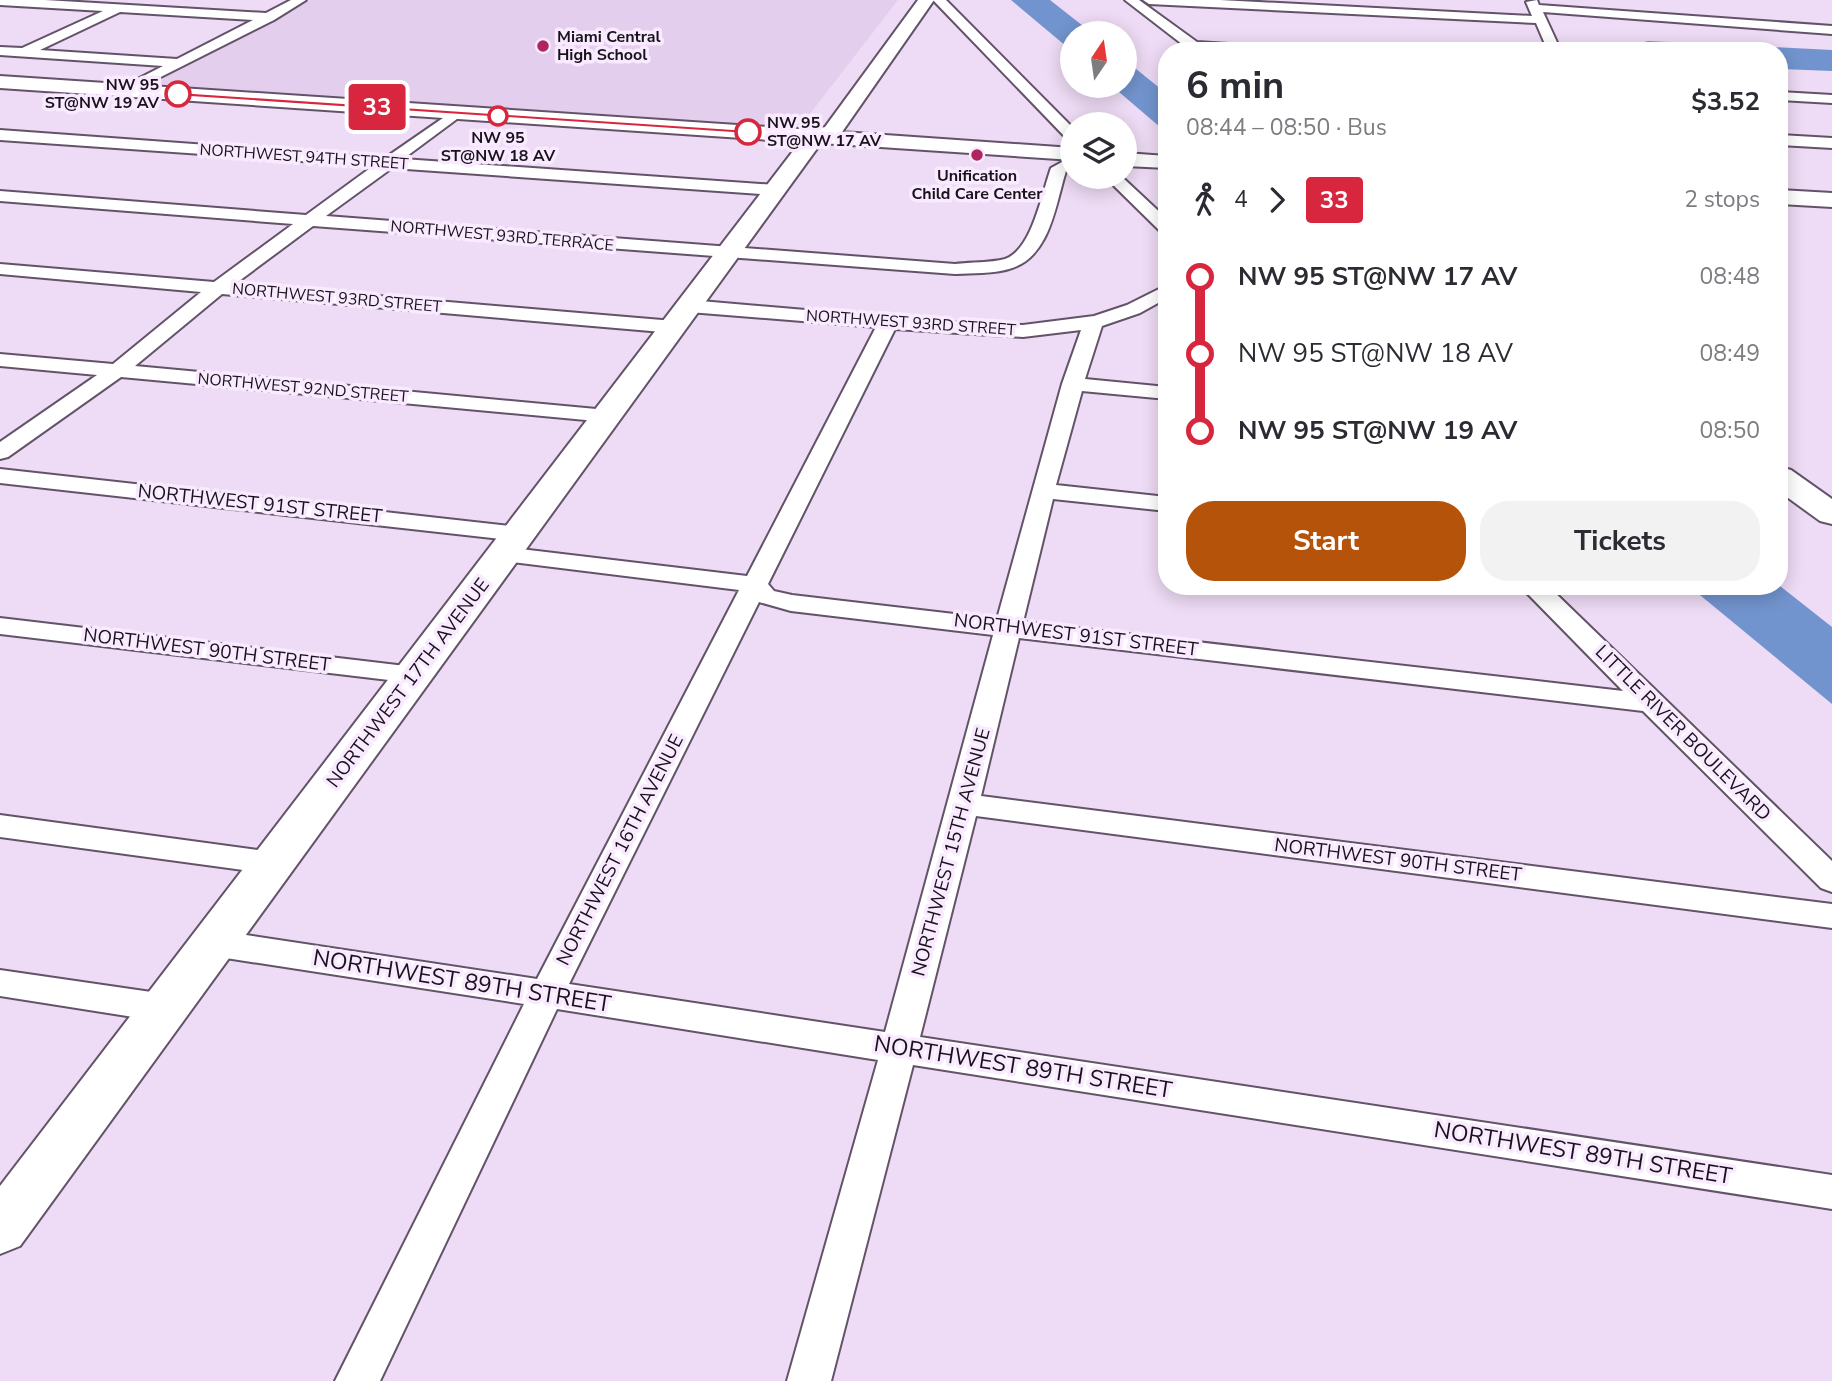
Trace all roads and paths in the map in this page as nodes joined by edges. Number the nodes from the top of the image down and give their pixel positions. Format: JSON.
{"nodes":[{"id":1,"x":138,"y":0,"type":"edge"},
{"id":2,"x":300,"y":0,"type":"edge"},
{"id":3,"x":926,"y":0,"type":"edge"},
{"id":4,"x":939,"y":0,"type":"edge"},
{"id":5,"x":1131,"y":0,"type":"edge"},
{"id":6,"x":1149,"y":0,"type":"edge"},
{"id":7,"x":0,"y":1,"type":"edge"},
{"id":8,"x":118,"y":9,"type":"junction"},
{"id":9,"x":1536,"y":9,"type":"edge"},
{"id":10,"x":906,"y":11,"type":"edge"},
{"id":11,"x":270,"y":16,"type":"junction"},
{"id":12,"x":1832,"y":30,"type":"edge"},
{"id":13,"x":1189,"y":42,"type":"edge"},
{"id":14,"x":1551,"y":42,"type":"edge"},
{"id":15,"x":883,"y":50,"type":"junction"},
{"id":16,"x":0,"y":51,"type":"edge"},
{"id":17,"x":25,"y":52,"type":"junction"},
{"id":18,"x":180,"y":63,"type":"junction"},
{"id":19,"x":0,"y":64,"type":"edge"},
{"id":20,"x":0,"y":82,"type":"edge"},
{"id":21,"x":125,"y":91,"type":"junction"},
{"id":22,"x":1788,"y":96,"type":"edge"},
{"id":23,"x":1832,"y":99,"type":"edge"},
{"id":24,"x":456,"y":113,"type":"junction"},
{"id":25,"x":0,"y":135,"type":"edge"},
{"id":26,"x":815,"y":137,"type":"junction"},
{"id":27,"x":1788,"y":140,"type":"edge"},
{"id":28,"x":1832,"y":143,"type":"edge"},
{"id":29,"x":1060,"y":145,"type":"edge"},
{"id":30,"x":1060,"y":151,"type":"edge"},
{"id":31,"x":1158,"y":156,"type":"edge"},
{"id":32,"x":1137,"y":157,"type":"edge"},
{"id":33,"x":1137,"y":159,"type":"edge"},
{"id":34,"x":1158,"y":161,"type":"edge"},
{"id":35,"x":389,"y":163,"type":"junction"},
{"id":36,"x":1060,"y":166,"type":"edge"},
{"id":37,"x":1125,"y":189,"type":"edge"},
{"id":38,"x":775,"y":190,"type":"junction"},
{"id":39,"x":0,"y":196,"type":"edge"},
{"id":40,"x":1788,"y":197,"type":"edge"},
{"id":41,"x":1832,"y":200,"type":"edge"},
{"id":42,"x":1158,"y":220,"type":"edge"},
{"id":43,"x":311,"y":221,"type":"junction"},
{"id":44,"x":728,"y":254,"type":"junction"},
{"id":45,"x":0,"y":269,"type":"edge"},
{"id":46,"x":217,"y":288,"type":"junction"},
{"id":47,"x":1158,"y":298,"type":"edge"},
{"id":48,"x":681,"y":316,"type":"junction"},
{"id":49,"x":888,"y":323,"type":"junction"},
{"id":50,"x":1093,"y":323,"type":"junction"},
{"id":51,"x":0,"y":360,"type":"edge"},
{"id":52,"x":117,"y":371,"type":"junction"},
{"id":53,"x":1072,"y":384,"type":"junction"},
{"id":54,"x":1158,"y":392,"type":"edge"},
{"id":55,"x":607,"y":416,"type":"junction"},
{"id":56,"x":0,"y":452,"type":"edge"},
{"id":57,"x":0,"y":475,"type":"edge"},
{"id":58,"x":1788,"y":483,"type":"edge"},
{"id":59,"x":1044,"y":491,"type":"junction"},
{"id":60,"x":1158,"y":503,"type":"edge"},
{"id":61,"x":1832,"y":514,"type":"edge"},
{"id":62,"x":512,"y":544,"type":"junction"},
{"id":63,"x":755,"y":585,"type":"junction"},
{"id":64,"x":1542,"y":595,"type":"edge"},
{"id":65,"x":0,"y":626,"type":"edge"},
{"id":66,"x":1009,"y":627,"type":"junction"},
{"id":67,"x":414,"y":675,"type":"junction"},
{"id":68,"x":1653,"y":703,"type":"junction"},
{"id":69,"x":964,"y":804,"type":"junction"},
{"id":70,"x":0,"y":826,"type":"edge"},
{"id":71,"x":273,"y":863,"type":"junction"},
{"id":72,"x":1832,"y":880,"type":"edge"},
{"id":73,"x":1832,"y":916,"type":"edge"},
{"id":74,"x":213,"y":943,"type":"junction"},
{"id":75,"x":0,"y":983,"type":"edge"},
{"id":76,"x":547,"y":994,"type":"junction"},
{"id":77,"x":165,"y":1008,"type":"junction"},
{"id":78,"x":900,"y":1048,"type":"junction"},
{"id":79,"x":1832,"y":1192,"type":"edge"},
{"id":80,"x":0,"y":1229,"type":"edge"},
{"id":81,"x":358,"y":1381,"type":"edge"},
{"id":82,"x":810,"y":1381,"type":"edge"}],
"edges":[{"from":1,"to":8,"type":"street"},
{"from":2,"to":11,"type":"street"},
{"from":3,"to":10,"type":"main road","name":"NORTHWEST 17TH AVENUE"},
{"from":4,"to":29,"type":"street"},
{"from":5,"to":13,"type":"street"},
{"from":6,"to":9,"type":"street"},
{"from":7,"to":8,"type":"street"},
{"from":8,"to":11,"type":"street"},
{"from":8,"to":17,"type":"street"},
{"from":9,"to":12,"type":"street"},
{"from":9,"to":14,"type":"street"},
{"from":10,"to":15,"type":"main road","name":"NORTHWEST 17TH AVENUE"},
{"from":11,"to":18,"type":"street"},
{"from":15,"to":26,"type":"main road","name":"NORTHWEST 17TH AVENUE"},
{"from":15,"to":26,"type":"main road","name":"NORTHWEST 17TH AVENUE"},
{"from":16,"to":17,"type":"street"},
{"from":17,"to":18,"type":"street"},
{"from":17,"to":19,"type":"street"},
{"from":18,"to":21,"type":"street"},
{"from":20,"to":21,"type":"main road"},
{"from":21,"to":24,"type":"main road"},
{"from":22,"to":23,"type":"street"},
{"from":24,"to":26,"type":"main road"},
{"from":24,"to":35,"type":"street"},
{"from":25,"to":35,"type":"street","name":"NORTHWEST 94TH STREET"},
{"from":26,"to":30,"type":"main road"},
{"from":26,"to":38,"type":"main road","name":"NORTHWEST 17TH AVENUE"},
{"from":27,"to":28,"type":"street"},
{"from":31,"to":32,"type":"main road"},
{"from":33,"to":34,"type":"main road"},
{"from":35,"to":38,"type":"street","name":"NORTHWEST 94TH STREET"},
{"from":35,"to":43,"type":"street"},
{"from":36,"to":44,"type":"street","name":"NORTHWEST 93RD TERRACE"},
{"from":37,"to":42,"type":"street"},
{"from":38,"to":44,"type":"main road","name":"NORTHWEST 17TH AVENUE"},
{"from":39,"to":43,"type":"street","name":"NORTHWEST 93RD TERRACE"},
{"from":40,"to":41,"type":"main road"},
{"from":43,"to":44,"type":"street","name":"NORTHWEST 93RD TERRACE"},
{"from":43,"to":46,"type":"street"},
{"from":44,"to":48,"type":"main road","name":"NORTHWEST 17TH AVENUE"},
{"from":45,"to":46,"type":"street","name":"NORTHWEST 93RD STREET"},
{"from":46,"to":48,"type":"street","name":"NORTHWEST 93RD STREET"},
{"from":46,"to":52,"type":"street"},
{"from":47,"to":50,"type":"street","name":"NORTHWEST 93RD STREET"},
{"from":48,"to":49,"type":"street","name":"NORTHWEST 93RD STREET"},
{"from":48,"to":55,"type":"main road","name":"NORTHWEST 17TH AVENUE"},
{"from":49,"to":50,"type":"street","name":"NORTHWEST 93RD STREET"},
{"from":49,"to":63,"type":"street","name":"NORTHWEST 16TH AVENUE"},
{"from":50,"to":53,"type":"street","name":"NORTHWEST 15TH AVENUE"},
{"from":51,"to":52,"type":"street","name":"NORTHWEST 92ND STREET"},
{"from":52,"to":55,"type":"street","name":"NORTHWEST 92ND STREET"},
{"from":52,"to":56,"type":"street"},
{"from":53,"to":54,"type":"street"},
{"from":53,"to":59,"type":"street","name":"NORTHWEST 15TH AVENUE"},
{"from":55,"to":62,"type":"main road","name":"NORTHWEST 17TH AVENUE"},
{"from":57,"to":62,"type":"street","name":"NORTHWEST 91ST STREET"},
{"from":58,"to":61,"type":"main road"},
{"from":59,"to":60,"type":"street"},
{"from":59,"to":66,"type":"street","name":"NORTHWEST 15TH AVENUE"},
{"from":62,"to":63,"type":"street","name":"NORTHWEST 91ST STREET"},
{"from":62,"to":67,"type":"main road","name":"NORTHWEST 17TH AVENUE"},
{"from":63,"to":66,"type":"street","name":"NORTHWEST 91ST STREET"},
{"from":63,"to":76,"type":"street","name":"NORTHWEST 16TH AVENUE"},
{"from":64,"to":68,"type":"street","name":"LITTLE RIVER BOULEVARD"},
{"from":65,"to":67,"type":"street","name":"NORTHWEST 90TH STREET"},
{"from":66,"to":68,"type":"street","name":"NORTHWEST 91ST STREET"},
{"from":66,"to":69,"type":"street","name":"NORTHWEST 15TH AVENUE"},
{"from":67,"to":71,"type":"main road","name":"NORTHWEST 17TH AVENUE"},
{"from":68,"to":72,"type":"street","name":"LITTLE RIVER BOULEVARD"},
{"from":69,"to":73,"type":"street","name":"NORTHWEST 90TH STREET"},
{"from":69,"to":78,"type":"street","name":"NORTHWEST 15TH AVENUE"},
{"from":70,"to":71,"type":"street"},
{"from":71,"to":74,"type":"main road","name":"NORTHWEST 17TH AVENUE"},
{"from":74,"to":76,"type":"street","name":"NORTHWEST 89TH STREET"},
{"from":74,"to":77,"type":"main road","name":"NORTHWEST 17TH AVENUE"},
{"from":75,"to":77,"type":"street"},
{"from":76,"to":78,"type":"street","name":"NORTHWEST 89TH STREET"},
{"from":76,"to":81,"type":"street","name":"NORTHWEST 16TH AVENUE"},
{"from":77,"to":80,"type":"main road","name":"NORTHWEST 17TH AVENUE"},
{"from":78,"to":79,"type":"street","name":"NORTHWEST 89TH STREET"},
{"from":78,"to":82,"type":"street","name":"NORTHWEST 15TH AVENUE"}]}
